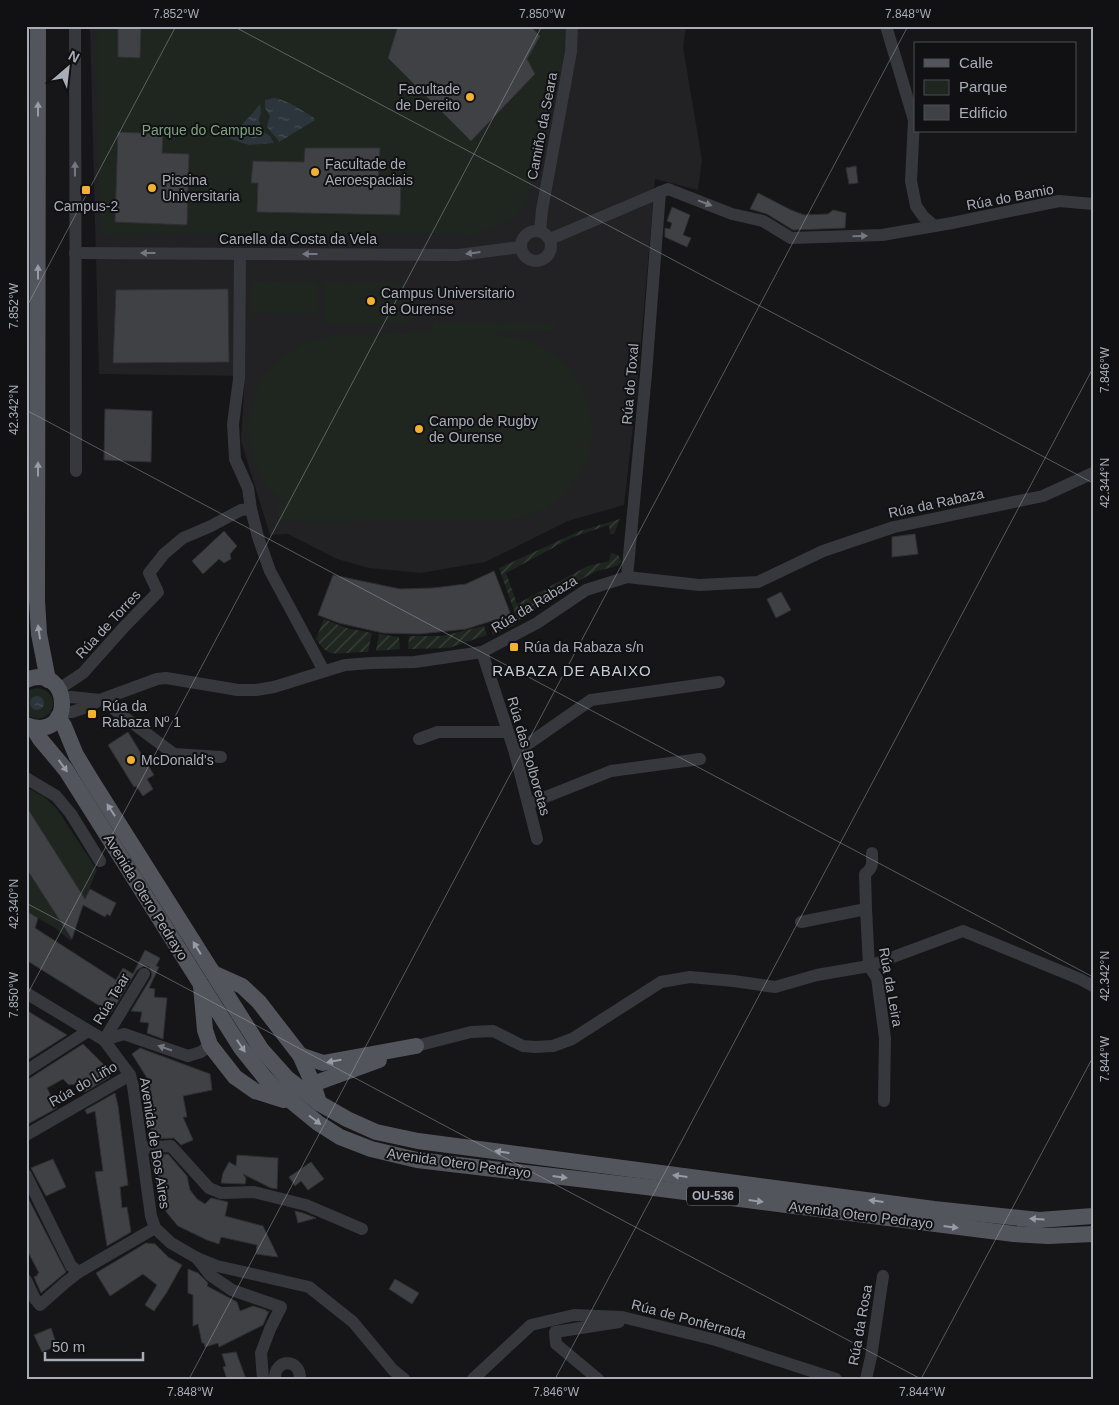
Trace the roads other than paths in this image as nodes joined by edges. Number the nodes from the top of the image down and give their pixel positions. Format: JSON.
{"nodes":[{"id":1,"x":38,"y":26,"type":"edge"},
{"id":2,"x":75,"y":26,"type":"edge"},
{"id":3,"x":572,"y":26,"type":"edge"},
{"id":4,"x":886,"y":26,"type":"edge"},
{"id":5,"x":660,"y":192,"type":"junction"},
{"id":6,"x":1093,"y":204,"type":"edge"},
{"id":7,"x":934,"y":226,"type":"junction"},
{"id":8,"x":545,"y":235,"type":"junction"},
{"id":9,"x":521,"y":247,"type":"junction"},
{"id":10,"x":75,"y":253,"type":"junction"},
{"id":11,"x":240,"y":254,"type":"junction"},
{"id":12,"x":76,"y":471,"type":"dead end"},
{"id":13,"x":1093,"y":473,"type":"edge"},
{"id":14,"x":251,"y":509,"type":"junction"},
{"id":15,"x":627,"y":578,"type":"junction"},
{"id":16,"x":482,"y":652,"type":"junction"},
{"id":17,"x":324,"y":671,"type":"junction"},
{"id":18,"x":26,"y":680,"type":"edge"},
{"id":19,"x":719,"y":682,"type":"dead end"},
{"id":20,"x":58,"y":699,"type":"junction"},
{"id":21,"x":102,"y":700,"type":"junction"},
{"id":22,"x":30,"y":727,"type":"edge"},
{"id":23,"x":508,"y":732,"type":"junction"},
{"id":24,"x":419,"y":739,"type":"dead end"},
{"id":25,"x":515,"y":753,"type":"junction"},
{"id":26,"x":221,"y":757,"type":"dead end"},
{"id":27,"x":700,"y":759,"type":"dead end"},
{"id":28,"x":26,"y":778,"type":"edge"},
{"id":29,"x":528,"y":804,"type":"junction"},
{"id":30,"x":538,"y":839,"type":"dead end"},
{"id":31,"x":872,"y":853,"type":"dead end"},
{"id":32,"x":100,"y":861,"type":"dead end"},
{"id":33,"x":866,"y":909,"type":"junction"},
{"id":34,"x":802,"y":922,"type":"dead end"},
{"id":35,"x":869,"y":966,"type":"junction"},
{"id":36,"x":144,"y":974,"type":"dead end"},
{"id":37,"x":206,"y":977,"type":"junction"},
{"id":38,"x":1093,"y":986,"type":"edge"},
{"id":39,"x":26,"y":993,"type":"edge"},
{"id":40,"x":259,"y":1002,"type":"junction"},
{"id":41,"x":226,"y":1008,"type":"junction"},
{"id":42,"x":88,"y":1031,"type":"junction"},
{"id":43,"x":284,"y":1035,"type":"junction"},
{"id":44,"x":208,"y":1038,"type":"junction"},
{"id":45,"x":104,"y":1040,"type":"junction"},
{"id":46,"x":416,"y":1046,"type":"junction"},
{"id":47,"x":300,"y":1055,"type":"junction"},
{"id":48,"x":278,"y":1067,"type":"junction"},
{"id":49,"x":26,"y":1072,"type":"edge"},
{"id":50,"x":130,"y":1075,"type":"junction"},
{"id":51,"x":235,"y":1077,"type":"junction"},
{"id":52,"x":265,"y":1078,"type":"junction"},
{"id":53,"x":313,"y":1084,"type":"junction"},
{"id":54,"x":291,"y":1101,"type":"junction"},
{"id":55,"x":884,"y":1101,"type":"dead end"},
{"id":56,"x":318,"y":1103,"type":"junction"},
{"id":57,"x":26,"y":1135,"type":"edge"},
{"id":58,"x":142,"y":1148,"type":"junction"},
{"id":59,"x":26,"y":1175,"type":"edge"},
{"id":60,"x":1093,"y":1216,"type":"edge"},
{"id":61,"x":154,"y":1228,"type":"junction"},
{"id":62,"x":362,"y":1229,"type":"dead end"},
{"id":63,"x":1093,"y":1234,"type":"edge"},
{"id":64,"x":197,"y":1258,"type":"junction"},
{"id":65,"x":79,"y":1272,"type":"junction"},
{"id":66,"x":883,"y":1276,"type":"dead end"},
{"id":67,"x":26,"y":1280,"type":"edge"},
{"id":68,"x":628,"y":1318,"type":"junction"},
{"id":69,"x":396,"y":1374,"type":"edge"},
{"id":70,"x":263,"y":1379,"type":"edge"},
{"id":71,"x":276,"y":1379,"type":"edge"},
{"id":72,"x":300,"y":1379,"type":"edge"},
{"id":73,"x":404,"y":1379,"type":"edge"},
{"id":74,"x":473,"y":1379,"type":"edge"},
{"id":75,"x":598,"y":1379,"type":"edge"},
{"id":76,"x":836,"y":1379,"type":"edge"},
{"id":77,"x":866,"y":1379,"type":"edge"}],
"edges":[{"from":20,"to":1,"type":"main road","name":"Avenida Otero Pedrayo","one_way":true},
{"from":10,"to":2,"type":"street","one_way":true},
{"from":3,"to":8,"type":"street","name":"Camiño da Seara"},
{"from":4,"to":7,"type":"street"},
{"from":5,"to":7,"type":"street","name":"Rúa do Bamio","one_way":true},
{"from":5,"to":8,"type":"street"},
{"from":5,"to":15,"type":"street","name":"Rúa do Toxal"},
{"from":6,"to":7,"type":"street","name":"Rúa do Bamio"},
{"from":8,"to":9,"type":"street"},
{"from":8,"to":9,"type":"street"},
{"from":9,"to":11,"type":"street","name":"Canella da Costa da Vela","one_way":true},
{"from":11,"to":10,"type":"street","name":"Canella da Costa da Vela","one_way":true},
{"from":10,"to":12,"type":"street"},
{"from":11,"to":14,"type":"street"},
{"from":13,"to":15,"type":"street","name":"Rúa da Rabaza"},
{"from":14,"to":17,"type":"street"},
{"from":14,"to":20,"type":"street","name":"Rúa de Torres"},
{"from":15,"to":16,"type":"street","name":"Rúa da Rabaza"},
{"from":16,"to":17,"type":"street","name":"Rúa da Rabaza"},
{"from":16,"to":23,"type":"street","name":"Rúa das Bolboretas"},
{"from":17,"to":21,"type":"street","name":"Rúa da Rabaza"},
{"from":18,"to":20,"type":"main road"},
{"from":19,"to":25,"type":"street"},
{"from":20,"to":21,"type":"street"},
{"from":20,"to":22,"type":"main road"},
{"from":37,"to":20,"type":"main road","name":"Avenida Otero Pedrayo","one_way":true},
{"from":21,"to":26,"type":"street"},
{"from":22,"to":37,"type":"main road","name":"Avenida Otero Pedrayo","one_way":true},
{"from":23,"to":24,"type":"street"},
{"from":23,"to":25,"type":"street","name":"Rúa das Bolboretas"},
{"from":25,"to":29,"type":"street","name":"Rúa das Bolboretas"},
{"from":27,"to":29,"type":"street"},
{"from":28,"to":32,"type":"street","name":"Avenida Otero Pedrayo"},
{"from":29,"to":30,"type":"street","name":"Rúa das Bolboretas"},
{"from":31,"to":33,"type":"street","name":"Rúa da Leira"},
{"from":33,"to":34,"type":"street"},
{"from":33,"to":35,"type":"street","name":"Rúa da Leira"},
{"from":35,"to":38,"type":"street"},
{"from":35,"to":46,"type":"street"},
{"from":35,"to":55,"type":"street","name":"Rúa da Leira"},
{"from":36,"to":45,"type":"street","name":"Rúa Tear"},
{"from":37,"to":40,"type":"main road"},
{"from":37,"to":41,"type":"main road","name":"Avenida Otero Pedrayo"},
{"from":37,"to":44,"type":"main road"},
{"from":39,"to":42,"type":"street","name":"Avenida de Bos Aires"},
{"from":40,"to":41,"type":"main road"},
{"from":40,"to":43,"type":"main road"},
{"from":41,"to":44,"type":"main road"},
{"from":41,"to":48,"type":"main road","name":"Avenida Otero Pedrayo"},
{"from":41,"to":52,"type":"main road","name":"Avenida Otero Pedrayo","one_way":true},
{"from":42,"to":45,"type":"street","name":"Avenida de Bos Aires"},
{"from":42,"to":49,"type":"street"},
{"from":43,"to":47,"type":"main road"},
{"from":43,"to":48,"type":"main road"},
{"from":44,"to":45,"type":"street","one_way":true},
{"from":44,"to":51,"type":"main road"},
{"from":45,"to":50,"type":"street","name":"Avenida de Bos Aires"},
{"from":46,"to":47,"type":"main road","one_way":true},
{"from":46,"to":53,"type":"main road"},
{"from":47,"to":53,"type":"main road"},
{"from":48,"to":52,"type":"main road"},
{"from":48,"to":56,"type":"main road","name":"Avenida Otero Pedrayo"},
{"from":50,"to":57,"type":"street","name":"Rúa do Liño"},
{"from":50,"to":58,"type":"street","name":"Avenida de Bos Aires"},
{"from":51,"to":52,"type":"main road"},
{"from":51,"to":54,"type":"main road"},
{"from":52,"to":54,"type":"main road","name":"Avenida Otero Pedrayo"},
{"from":53,"to":56,"type":"main road"},
{"from":54,"to":63,"type":"main road","name":"Avenida Otero Pedrayo","number":"OU-536","one_way":true},
{"from":60,"to":56,"type":"main road","name":"Avenida Otero Pedrayo","number":"OU-536","one_way":true},
{"from":58,"to":61,"type":"street","name":"Avenida de Bos Aires"},
{"from":58,"to":62,"type":"street"},
{"from":59,"to":65,"type":"street"},
{"from":61,"to":64,"type":"street","name":"Avenida de Bos Aires"},
{"from":61,"to":65,"type":"street"},
{"from":64,"to":69,"type":"street","name":"Avenida de Bos Aires"},
{"from":64,"to":70,"type":"street"},
{"from":65,"to":67,"type":"street"},
{"from":66,"to":77,"type":"street","name":"Rúa da Rosa"},
{"from":68,"to":74,"type":"street","name":"Rúa de Ponferrada"},
{"from":68,"to":75,"type":"street"},
{"from":68,"to":76,"type":"street","name":"Rúa de Ponferrada"},
{"from":69,"to":73,"type":"street","name":"Avenida de Bos Aires"},
{"from":71,"to":72,"type":"street"}]}
